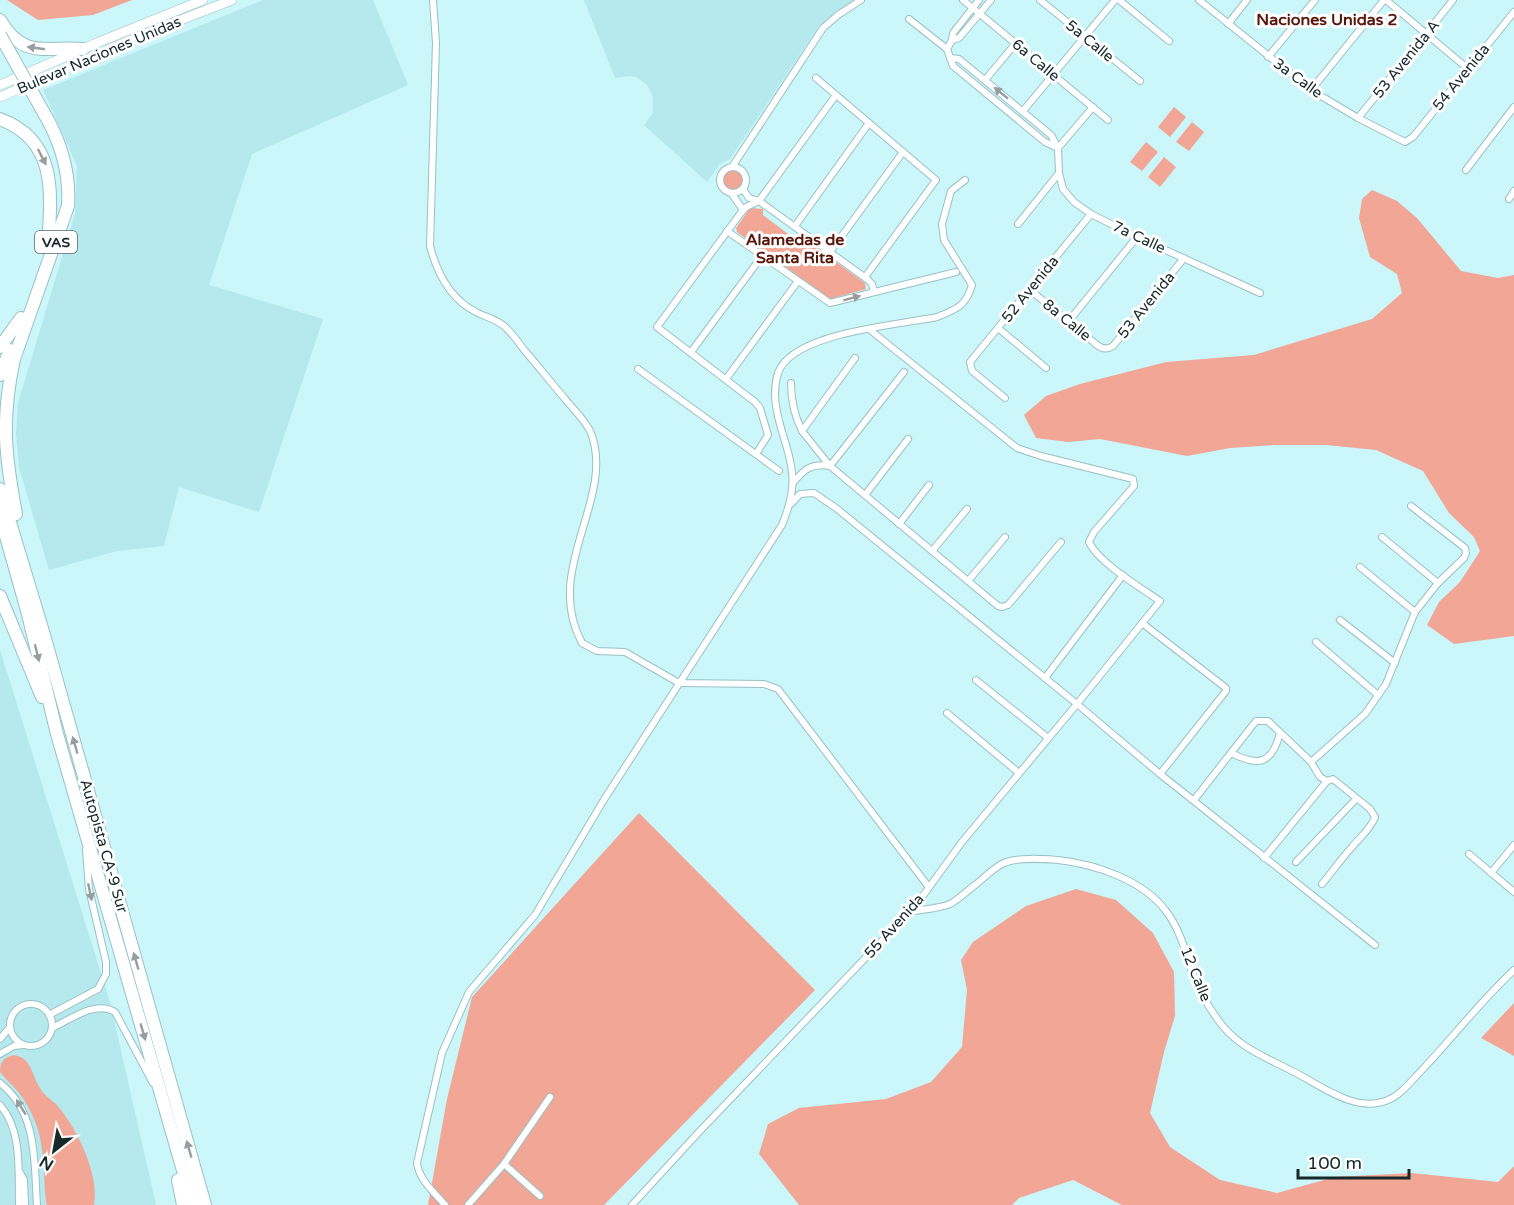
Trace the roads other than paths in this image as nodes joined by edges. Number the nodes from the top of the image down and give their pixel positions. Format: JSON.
{"nodes":[{"id":1,"x":203,"y":0,"type":"edge"},
{"id":2,"x":232,"y":0,"type":"edge"},
{"id":3,"x":433,"y":0,"type":"edge"},
{"id":4,"x":861,"y":0,"type":"edge"},
{"id":5,"x":963,"y":0,"type":"edge"},
{"id":6,"x":979,"y":0,"type":"edge"},
{"id":7,"x":991,"y":0,"type":"edge"},
{"id":8,"x":1040,"y":0,"type":"edge"},
{"id":9,"x":1117,"y":0,"type":"edge"},
{"id":10,"x":1199,"y":0,"type":"edge"},
{"id":11,"x":1247,"y":0,"type":"edge"},
{"id":12,"x":1315,"y":0,"type":"edge"},
{"id":13,"x":1385,"y":0,"type":"edge"},
{"id":14,"x":1453,"y":0,"type":"edge"},
{"id":15,"x":973,"y":8,"type":"junction"},
{"id":16,"x":1514,"y":12,"type":"edge"},
{"id":17,"x":980,"y":13,"type":"junction"},
{"id":18,"x":909,"y":19,"type":"dead end"},
{"id":19,"x":0,"y":20,"type":"edge"},
{"id":20,"x":1228,"y":24,"type":"junction"},
{"id":21,"x":1426,"y":34,"type":"junction"},
{"id":22,"x":0,"y":35,"type":"edge"},
{"id":23,"x":1085,"y":36,"type":"junction"},
{"id":24,"x":952,"y":40,"type":"junction"},
{"id":25,"x":1169,"y":41,"type":"dead end"},
{"id":26,"x":1016,"y":43,"type":"junction"},
{"id":27,"x":83,"y":49,"type":"junction"},
{"id":28,"x":947,"y":49,"type":"junction"},
{"id":29,"x":0,"y":52,"type":"edge"},
{"id":30,"x":1268,"y":57,"type":"junction"},
{"id":31,"x":950,"y":58,"type":"junction"},
{"id":32,"x":1467,"y":68,"type":"junction"},
{"id":33,"x":1053,"y":74,"type":"junction"},
{"id":34,"x":816,"y":78,"type":"dead end"},
{"id":35,"x":985,"y":80,"type":"junction"},
{"id":36,"x":1140,"y":81,"type":"dead end"},
{"id":37,"x":0,"y":85,"type":"edge"},
{"id":38,"x":1311,"y":90,"type":"junction"},
{"id":39,"x":836,"y":95,"type":"junction"},
{"id":40,"x":0,"y":97,"type":"edge"},
{"id":41,"x":1514,"y":106,"type":"edge"},
{"id":42,"x":1093,"y":107,"type":"junction"},
{"id":43,"x":1023,"y":111,"type":"junction"},
{"id":44,"x":1358,"y":118,"type":"junction"},
{"id":45,"x":0,"y":119,"type":"edge"},
{"id":46,"x":1108,"y":120,"type":"dead end"},
{"id":47,"x":869,"y":123,"type":"junction"},
{"id":48,"x":45,"y":124,"type":"junction"},
{"id":49,"x":1407,"y":141,"type":"joint"},
{"id":50,"x":1058,"y":148,"type":"junction"},
{"id":51,"x":741,"y":151,"type":"junction"},
{"id":52,"x":903,"y":152,"type":"junction"},
{"id":53,"x":732,"y":167,"type":"junction"},
{"id":54,"x":740,"y":169,"type":"junction"},
{"id":55,"x":1466,"y":170,"type":"dead end"},
{"id":56,"x":1059,"y":173,"type":"junction"},
{"id":57,"x":965,"y":180,"type":"dead end"},
{"id":58,"x":743,"y":189,"type":"junction"},
{"id":59,"x":1514,"y":191,"type":"edge"},
{"id":60,"x":732,"y":194,"type":"junction"},
{"id":61,"x":1509,"y":199,"type":"dead end"},
{"id":62,"x":759,"y":201,"type":"junction"},
{"id":63,"x":743,"y":210,"type":"junction"},
{"id":64,"x":1091,"y":214,"type":"junction"},
{"id":65,"x":1018,"y":224,"type":"dead end"},
{"id":66,"x":795,"y":226,"type":"junction"},
{"id":67,"x":728,"y":231,"type":"junction"},
{"id":68,"x":1137,"y":237,"type":"junction"},
{"id":69,"x":48,"y":247,"type":"junction"},
{"id":70,"x":830,"y":252,"type":"junction"},
{"id":71,"x":762,"y":256,"type":"junction"},
{"id":72,"x":1184,"y":258,"type":"junction"},
{"id":73,"x":956,"y":272,"type":"dead end"},
{"id":74,"x":865,"y":278,"type":"junction"},
{"id":75,"x":798,"y":281,"type":"junction"},
{"id":76,"x":1029,"y":289,"type":"junction"},
{"id":77,"x":874,"y":292,"type":"junction"},
{"id":78,"x":1260,"y":293,"type":"dead end"},
{"id":79,"x":21,"y":318,"type":"junction"},
{"id":80,"x":1068,"y":322,"type":"junction"},
{"id":81,"x":998,"y":328,"type":"junction"},
{"id":82,"x":869,"y":329,"type":"junction"},
{"id":83,"x":0,"y":347,"type":"edge"},
{"id":84,"x":1106,"y":348,"type":"joint"},
{"id":85,"x":691,"y":352,"type":"junction"},
{"id":86,"x":855,"y":358,"type":"dead end"},
{"id":87,"x":1046,"y":368,"type":"dead end"},
{"id":88,"x":638,"y":369,"type":"dead end"},
{"id":89,"x":904,"y":372,"type":"dead end"},
{"id":90,"x":0,"y":375,"type":"edge"},
{"id":91,"x":726,"y":379,"type":"junction"},
{"id":92,"x":791,"y":383,"type":"dead end"},
{"id":93,"x":1005,"y":398,"type":"dead end"},
{"id":94,"x":802,"y":431,"type":"junction"},
{"id":95,"x":908,"y":439,"type":"dead end"},
{"id":96,"x":756,"y":454,"type":"junction"},
{"id":97,"x":830,"y":466,"type":"junction"},
{"id":98,"x":779,"y":471,"type":"dead end"},
{"id":99,"x":792,"y":483,"type":"junction"},
{"id":100,"x":929,"y":484,"type":"dead end"},
{"id":101,"x":0,"y":489,"type":"edge"},
{"id":102,"x":864,"y":495,"type":"junction"},
{"id":103,"x":791,"y":504,"type":"junction"},
{"id":104,"x":1412,"y":506,"type":"dead end"},
{"id":105,"x":967,"y":509,"type":"dead end"},
{"id":106,"x":0,"y":515,"type":"edge"},
{"id":107,"x":899,"y":524,"type":"junction"},
{"id":108,"x":15,"y":534,"type":"junction"},
{"id":109,"x":1005,"y":537,"type":"dead end"},
{"id":110,"x":1382,"y":537,"type":"dead end"},
{"id":111,"x":1061,"y":542,"type":"dead end"},
{"id":112,"x":933,"y":552,"type":"junction"},
{"id":113,"x":1359,"y":567,"type":"dead end"},
{"id":114,"x":1123,"y":575,"type":"junction"},
{"id":115,"x":968,"y":581,"type":"junction"},
{"id":116,"x":1438,"y":583,"type":"junction"},
{"id":117,"x":0,"y":596,"type":"edge"},
{"id":118,"x":1415,"y":612,"type":"junction"},
{"id":119,"x":1340,"y":620,"type":"dead end"},
{"id":120,"x":1142,"y":622,"type":"junction"},
{"id":121,"x":1316,"y":642,"type":"dead end"},
{"id":122,"x":1395,"y":663,"type":"junction"},
{"id":123,"x":1045,"y":678,"type":"junction"},
{"id":124,"x":976,"y":680,"type":"dead end"},
{"id":125,"x":679,"y":683,"type":"junction"},
{"id":126,"x":1378,"y":695,"type":"junction"},
{"id":127,"x":1077,"y":704,"type":"junction"},
{"id":128,"x":947,"y":713,"type":"dead end"},
{"id":129,"x":1280,"y":733,"type":"junction"},
{"id":130,"x":57,"y":734,"type":"junction"},
{"id":131,"x":1048,"y":738,"type":"junction"},
{"id":132,"x":1231,"y":753,"type":"junction"},
{"id":133,"x":1311,"y":762,"type":"junction"},
{"id":134,"x":1019,"y":773,"type":"junction"},
{"id":135,"x":1160,"y":774,"type":"junction"},
{"id":136,"x":1327,"y":781,"type":"junction"},
{"id":137,"x":1356,"y":799,"type":"junction"},
{"id":138,"x":1194,"y":800,"type":"junction"},
{"id":139,"x":87,"y":834,"type":"junction"},
{"id":140,"x":1514,"y":845,"type":"edge"},
{"id":141,"x":1469,"y":854,"type":"dead end"},
{"id":142,"x":1264,"y":858,"type":"junction"},
{"id":143,"x":1296,"y":862,"type":"dead end"},
{"id":144,"x":1491,"y":873,"type":"junction"},
{"id":145,"x":1322,"y":884,"type":"dead end"},
{"id":146,"x":928,"y":886,"type":"junction"},
{"id":147,"x":1514,"y":892,"type":"edge"},
{"id":148,"x":909,"y":912,"type":"junction"},
{"id":149,"x":1376,"y":945,"type":"dead end"},
{"id":150,"x":1514,"y":970,"type":"edge"},
{"id":151,"x":50,"y":1015,"type":"junction"},
{"id":152,"x":10,"y":1026,"type":"junction"},
{"id":153,"x":52,"y":1028,"type":"junction"},
{"id":154,"x":0,"y":1039,"type":"edge"},
{"id":155,"x":24,"y":1045,"type":"junction"},
{"id":156,"x":0,"y":1054,"type":"edge"},
{"id":157,"x":0,"y":1083,"type":"edge"},
{"id":158,"x":550,"y":1097,"type":"dead end"},
{"id":159,"x":163,"y":1102,"type":"junction"},
{"id":160,"x":0,"y":1105,"type":"edge"},
{"id":161,"x":167,"y":1117,"type":"junction"},
{"id":162,"x":504,"y":1164,"type":"junction"},
{"id":163,"x":18,"y":1167,"type":"junction"},
{"id":164,"x":540,"y":1196,"type":"dead end"},
{"id":165,"x":19,"y":1205,"type":"edge"},
{"id":166,"x":25,"y":1205,"type":"edge"},
{"id":167,"x":37,"y":1205,"type":"edge"},
{"id":168,"x":183,"y":1205,"type":"edge"},
{"id":169,"x":193,"y":1205,"type":"edge"},
{"id":170,"x":204,"y":1205,"type":"edge"},
{"id":171,"x":445,"y":1205,"type":"edge"},
{"id":172,"x":468,"y":1205,"type":"edge"},
{"id":173,"x":632,"y":1205,"type":"edge"}],
"edges":[{"from":1,"to":27,"type":"main road","name":"Bulevar Naciones Unidas"},
{"from":2,"to":40,"type":"main road","name":"Bulevar Naciones Unidas"},
{"from":3,"to":125,"type":"street"},
{"from":4,"to":51,"type":"street"},
{"from":5,"to":15,"type":"street","name":"6a Calle"},
{"from":6,"to":15,"type":"street"},
{"from":7,"to":17,"type":"street"},
{"from":8,"to":23,"type":"street","name":"5a Calle"},
{"from":9,"to":23,"type":"street"},
{"from":9,"to":25,"type":"street"},
{"from":10,"to":20,"type":"street","name":"3a Calle"},
{"from":11,"to":20,"type":"street"},
{"from":12,"to":30,"type":"street"},
{"from":13,"to":21,"type":"street"},
{"from":13,"to":38,"type":"street"},
{"from":14,"to":21,"type":"street","name":"53 Avenida A"},
{"from":15,"to":17,"type":"street","name":"6a Calle"},
{"from":15,"to":24,"type":"street"},
{"from":16,"to":32,"type":"street","name":"54 Avenida"},
{"from":17,"to":24,"type":"street"},
{"from":17,"to":26,"type":"street","name":"6a Calle"},
{"from":18,"to":28,"type":"street"},
{"from":27,"to":19,"type":"highway","one_way":true},
{"from":20,"to":30,"type":"street","name":"3a Calle"},
{"from":21,"to":32,"type":"street"},
{"from":21,"to":44,"type":"street","name":"53 Avenida A"},
{"from":22,"to":48,"type":"highway","number":"VAS","bridge":true},
{"from":23,"to":33,"type":"street"},
{"from":23,"to":36,"type":"street","name":"5a Calle"},
{"from":24,"to":28,"type":"street"},
{"from":26,"to":33,"type":"street","name":"6a Calle"},
{"from":26,"to":35,"type":"street"},
{"from":27,"to":37,"type":"main road","name":"Bulevar Naciones Unidas"},
{"from":28,"to":31,"type":"street"},
{"from":29,"to":48,"type":"highway","number":"VAS"},
{"from":30,"to":38,"type":"street","name":"3a Calle"},
{"from":31,"to":35,"type":"street"},
{"from":31,"to":50,"type":"street"},
{"from":32,"to":49,"type":"street","name":"54 Avenida"},
{"from":33,"to":42,"type":"street","name":"6a Calle"},
{"from":33,"to":43,"type":"street"},
{"from":34,"to":39,"type":"street"},
{"from":43,"to":35,"type":"street","one_way":true},
{"from":38,"to":44,"type":"street","name":"3a Calle"},
{"from":39,"to":47,"type":"street"},
{"from":39,"to":62,"type":"street"},
{"from":41,"to":55,"type":"street"},
{"from":42,"to":46,"type":"street","name":"6a Calle"},
{"from":42,"to":50,"type":"street"},
{"from":43,"to":50,"type":"street"},
{"from":44,"to":49,"type":"street","name":"3a Calle"},
{"from":45,"to":69,"type":"highway","one_way":true},
{"from":47,"to":52,"type":"street"},
{"from":47,"to":66,"type":"street"},
{"from":48,"to":69,"type":"highway","number":"VAS"},
{"from":48,"to":108,"type":"highway","number":"VAS"},
{"from":50,"to":56,"type":"street","name":"7a Calle"},
{"from":51,"to":53,"type":"street"},
{"from":51,"to":54,"type":"street"},
{"from":52,"to":70,"type":"street"},
{"from":52,"to":74,"type":"street"},
{"from":53,"to":54,"type":"street"},
{"from":53,"to":60,"type":"street"},
{"from":54,"to":58,"type":"street"},
{"from":56,"to":64,"type":"street","name":"7a Calle"},
{"from":56,"to":65,"type":"street"},
{"from":57,"to":82,"type":"street"},
{"from":58,"to":60,"type":"street"},
{"from":58,"to":62,"type":"street"},
{"from":59,"to":61,"type":"street"},
{"from":60,"to":63,"type":"street"},
{"from":62,"to":63,"type":"street"},
{"from":62,"to":66,"type":"street"},
{"from":63,"to":67,"type":"street"},
{"from":64,"to":68,"type":"street","name":"7a Calle"},
{"from":64,"to":76,"type":"street","name":"52 Avenida"},
{"from":66,"to":70,"type":"street"},
{"from":67,"to":71,"type":"street"},
{"from":67,"to":85,"type":"street"},
{"from":68,"to":72,"type":"street","name":"7a Calle"},
{"from":68,"to":80,"type":"street"},
{"from":69,"to":79,"type":"highway","number":"VAS"},
{"from":70,"to":74,"type":"street"},
{"from":71,"to":75,"type":"street"},
{"from":71,"to":85,"type":"street"},
{"from":72,"to":78,"type":"street","name":"7a Calle"},
{"from":72,"to":84,"type":"street","name":"53 Avenida"},
{"from":73,"to":77,"type":"street"},
{"from":74,"to":77,"type":"street"},
{"from":75,"to":77,"type":"street","one_way":true},
{"from":75,"to":91,"type":"street"},
{"from":76,"to":80,"type":"street","name":"8a Calle"},
{"from":76,"to":81,"type":"street","name":"52 Avenida"},
{"from":79,"to":83,"type":"highway"},
{"from":79,"to":90,"type":"highway","number":"VAS"},
{"from":80,"to":84,"type":"street","name":"8a Calle"},
{"from":81,"to":87,"type":"street"},
{"from":81,"to":93,"type":"street","name":"52 Avenida"},
{"from":82,"to":99,"type":"street"},
{"from":82,"to":114,"type":"street"},
{"from":85,"to":91,"type":"street"},
{"from":86,"to":94,"type":"street"},
{"from":88,"to":96,"type":"street"},
{"from":89,"to":97,"type":"street"},
{"from":91,"to":96,"type":"street"},
{"from":92,"to":94,"type":"street"},
{"from":94,"to":97,"type":"street"},
{"from":95,"to":102,"type":"street"},
{"from":96,"to":98,"type":"street"},
{"from":97,"to":99,"type":"street"},
{"from":97,"to":102,"type":"street"},
{"from":99,"to":103,"type":"street"},
{"from":100,"to":107,"type":"street"},
{"from":101,"to":108,"type":"highway","name":"Autopista CA-9 Sur"},
{"from":102,"to":107,"type":"street"},
{"from":103,"to":123,"type":"street"},
{"from":103,"to":125,"type":"street"},
{"from":104,"to":116,"type":"street"},
{"from":105,"to":112,"type":"street"},
{"from":106,"to":130,"type":"highway","name":"Autopista CA-9 Sur","one_way":true},
{"from":107,"to":112,"type":"street"},
{"from":170,"to":108,"type":"highway","name":"Autopista CA-9 Sur","one_way":true},
{"from":109,"to":115,"type":"street"},
{"from":110,"to":116,"type":"street"},
{"from":111,"to":115,"type":"street"},
{"from":112,"to":115,"type":"street"},
{"from":113,"to":118,"type":"street"},
{"from":114,"to":120,"type":"street","name":"55 Avenida"},
{"from":114,"to":123,"type":"street"},
{"from":116,"to":118,"type":"street"},
{"from":117,"to":130,"type":"highway"},
{"from":118,"to":122,"type":"street"},
{"from":119,"to":122,"type":"street"},
{"from":120,"to":127,"type":"street","name":"55 Avenida"},
{"from":120,"to":135,"type":"street"},
{"from":121,"to":126,"type":"street"},
{"from":122,"to":126,"type":"street"},
{"from":123,"to":127,"type":"street"},
{"from":124,"to":131,"type":"street"},
{"from":125,"to":146,"type":"street"},
{"from":125,"to":171,"type":"street"},
{"from":126,"to":133,"type":"street"},
{"from":127,"to":131,"type":"street","name":"55 Avenida"},
{"from":127,"to":135,"type":"street"},
{"from":128,"to":134,"type":"street"},
{"from":129,"to":132,"type":"street"},
{"from":129,"to":132,"type":"street"},
{"from":129,"to":133,"type":"street"},
{"from":130,"to":139,"type":"highway","name":"Autopista CA-9 Sur"},
{"from":131,"to":134,"type":"street","name":"55 Avenida"},
{"from":132,"to":138,"type":"street"},
{"from":133,"to":136,"type":"street"},
{"from":134,"to":146,"type":"street","name":"55 Avenida"},
{"from":135,"to":138,"type":"street"},
{"from":136,"to":137,"type":"street"},
{"from":136,"to":142,"type":"street"},
{"from":137,"to":143,"type":"street"},
{"from":137,"to":145,"type":"street"},
{"from":138,"to":142,"type":"street"},
{"from":139,"to":151,"type":"street","one_way":true},
{"from":139,"to":159,"type":"highway","name":"Autopista CA-9 Sur","one_way":true},
{"from":140,"to":144,"type":"street"},
{"from":141,"to":144,"type":"street"},
{"from":142,"to":149,"type":"street"},
{"from":144,"to":147,"type":"street"},
{"from":146,"to":148,"type":"street","name":"55 Avenida"},
{"from":148,"to":150,"type":"street","name":"12 Calle"},
{"from":148,"to":173,"type":"street","name":"55 Avenida"},
{"from":151,"to":152,"type":"street"},
{"from":151,"to":153,"type":"street"},
{"from":152,"to":154,"type":"street"},
{"from":152,"to":155,"type":"street"},
{"from":153,"to":155,"type":"street"},
{"from":153,"to":159,"type":"street"},
{"from":155,"to":156,"type":"street"},
{"from":167,"to":157,"type":"street","one_way":true},
{"from":158,"to":162,"type":"street"},
{"from":159,"to":161,"type":"highway","name":"Autopista CA-9 Sur"},
{"from":160,"to":163,"type":"street"},
{"from":161,"to":168,"type":"highway"},
{"from":161,"to":169,"type":"highway","name":"Autopista CA-9 Sur"},
{"from":162,"to":164,"type":"street"},
{"from":162,"to":172,"type":"street"},
{"from":163,"to":165,"type":"street"},
{"from":163,"to":166,"type":"street"}]}
